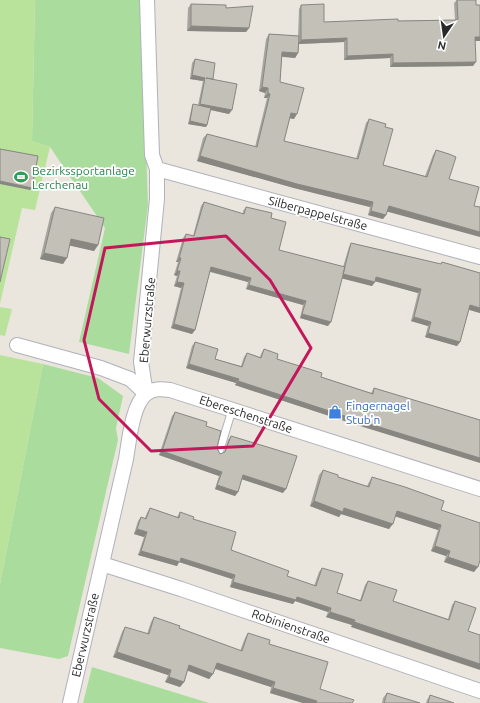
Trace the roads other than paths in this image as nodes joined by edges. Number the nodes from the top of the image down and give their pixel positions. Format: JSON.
{"nodes":[{"id":1,"x":148,"y":0,"type":"edge"},
{"id":2,"x":157,"y":169,"type":"junction"},
{"id":3,"x":480,"y":257,"type":"edge"},
{"id":4,"x":17,"y":345,"type":"dead end"},
{"id":5,"x":146,"y":394,"type":"junction"},
{"id":6,"x":232,"y":410,"type":"junction"},
{"id":7,"x":219,"y":453,"type":"edge"},
{"id":8,"x":480,"y":489,"type":"edge"},
{"id":9,"x":102,"y":564,"type":"junction"},
{"id":10,"x":480,"y":691,"type":"edge"},
{"id":11,"x":70,"y":703,"type":"edge"}],
"edges":[{"from":1,"to":2,"type":"street","name":"Eberwurzstraße"},
{"from":2,"to":3,"type":"street","name":"Silberpappelstraße"},
{"from":2,"to":5,"type":"street","name":"Eberwurzstraße"},
{"from":4,"to":5,"type":"street"},
{"from":5,"to":6,"type":"street","name":"Ebereschenstraße"},
{"from":5,"to":9,"type":"street","name":"Eberwurzstraße"},
{"from":6,"to":7,"type":"lane"},
{"from":6,"to":8,"type":"street","name":"Ebereschenstraße"},
{"from":9,"to":10,"type":"street","name":"Robinienstraße"},
{"from":9,"to":11,"type":"street","name":"Eberwurzstraße"}]}
